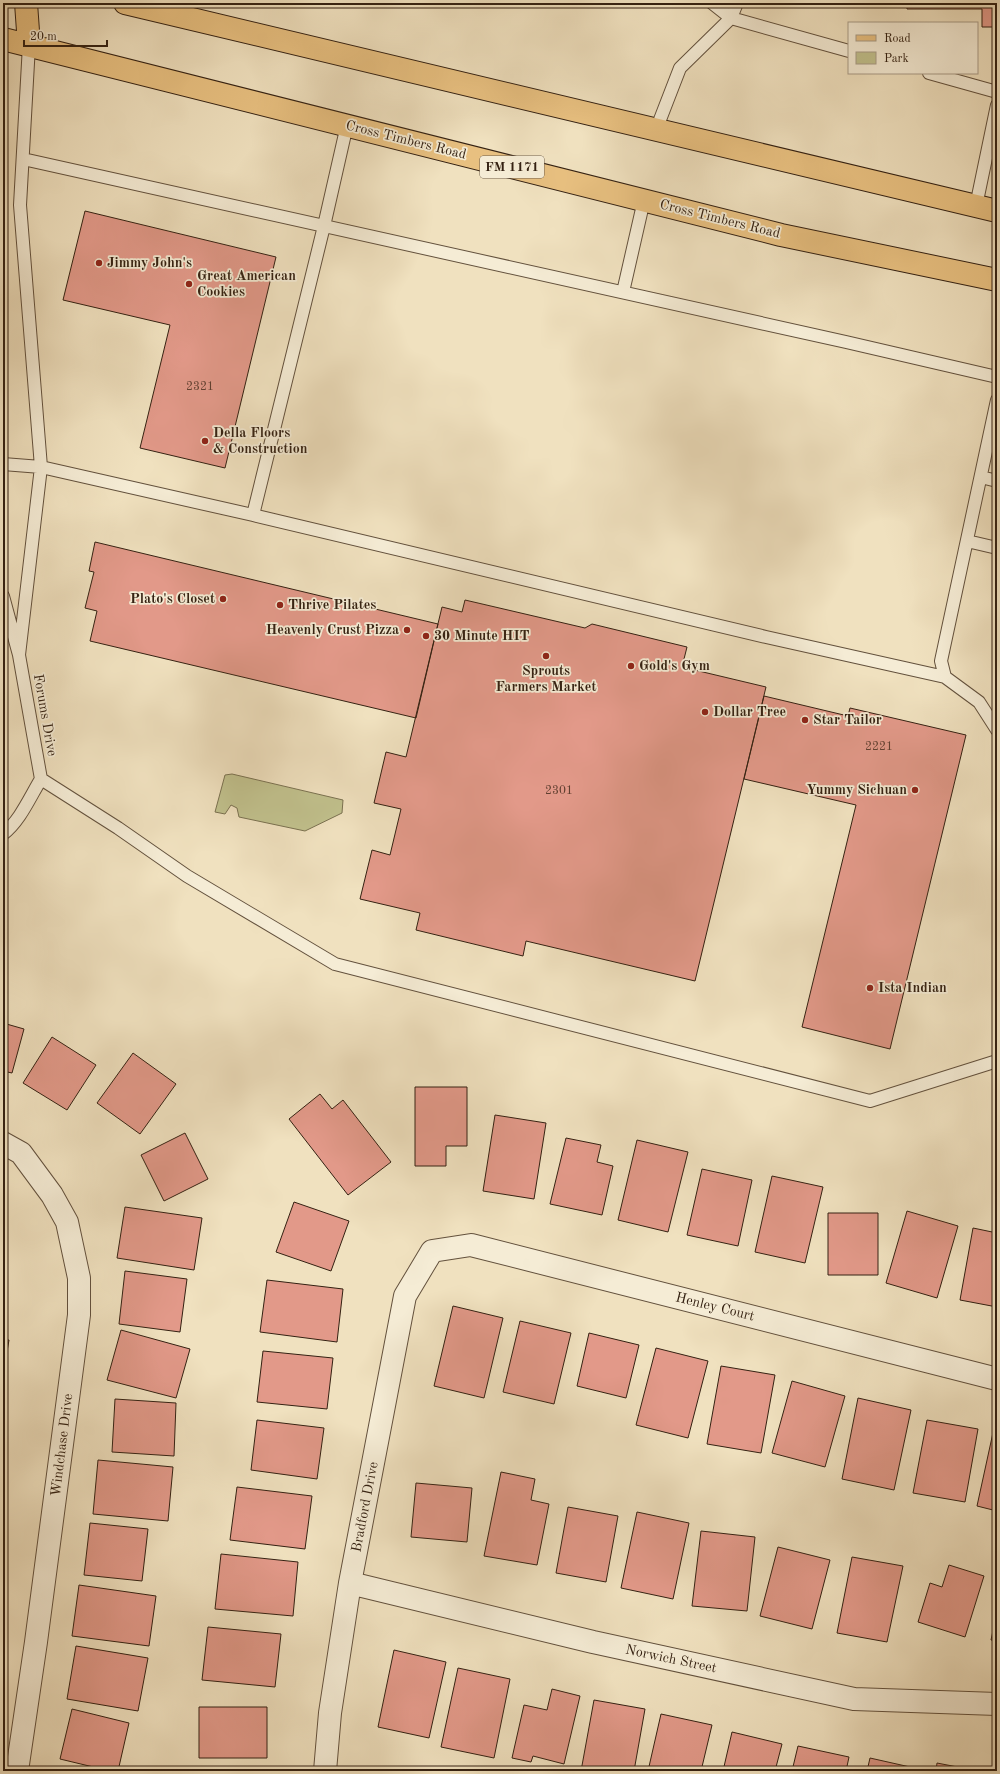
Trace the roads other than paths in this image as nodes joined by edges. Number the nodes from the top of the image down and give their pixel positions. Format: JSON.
{"nodes":[{"id":1,"x":26,"y":3,"type":"edge"},
{"id":2,"x":125,"y":3,"type":"edge"},
{"id":3,"x":712,"y":3,"type":"edge"},
{"id":4,"x":737,"y":3,"type":"edge"},
{"id":5,"x":730,"y":18,"type":"junction"},
{"id":6,"x":3,"y":39,"type":"edge"},
{"id":7,"x":29,"y":45,"type":"junction"},
{"id":8,"x":848,"y":51,"type":"edge"},
{"id":9,"x":933,"y":74,"type":"edge"},
{"id":10,"x":997,"y":92,"type":"edge"},
{"id":11,"x":997,"y":105,"type":"edge"},
{"id":12,"x":346,"y":125,"type":"junction"},
{"id":13,"x":656,"y":130,"type":"junction"},
{"id":14,"x":23,"y":159,"type":"junction"},
{"id":15,"x":644,"y":200,"type":"junction"},
{"id":16,"x":987,"y":208,"type":"edge"},
{"id":17,"x":324,"y":226,"type":"junction"},
{"id":18,"x":997,"y":280,"type":"edge"},
{"id":19,"x":623,"y":292,"type":"junction"},
{"id":20,"x":997,"y":377,"type":"edge"},
{"id":21,"x":997,"y":400,"type":"edge"},
{"id":22,"x":3,"y":464,"type":"edge"},
{"id":23,"x":41,"y":467,"type":"junction"},
{"id":24,"x":980,"y":477,"type":"junction"},
{"id":25,"x":997,"y":481,"type":"edge"},
{"id":26,"x":253,"y":515,"type":"junction"},
{"id":27,"x":967,"y":541,"type":"junction"},
{"id":28,"x":997,"y":548,"type":"edge"},
{"id":29,"x":3,"y":596,"type":"edge"},
{"id":30,"x":19,"y":656,"type":"junction"},
{"id":31,"x":945,"y":677,"type":"junction"},
{"id":32,"x":997,"y":730,"type":"edge"},
{"id":33,"x":41,"y":779,"type":"junction"},
{"id":34,"x":3,"y":834,"type":"edge"},
{"id":35,"x":997,"y":1061,"type":"edge"},
{"id":36,"x":3,"y":1143,"type":"edge"},
{"id":37,"x":432,"y":1250,"type":"joint"},
{"id":38,"x":997,"y":1379,"type":"edge"},
{"id":39,"x":350,"y":1583,"type":"junction"},
{"id":40,"x":997,"y":1704,"type":"edge"},
{"id":41,"x":17,"y":1771,"type":"edge"},
{"id":42,"x":325,"y":1771,"type":"edge"}],
"edges":[{"from":1,"to":7,"type":"main road"},
{"from":2,"to":13,"type":"main road"},
{"from":3,"to":5,"type":"lane"},
{"from":4,"to":5,"type":"lane"},
{"from":5,"to":8,"type":"lane"},
{"from":5,"to":13,"type":"lane"},
{"from":6,"to":7,"type":"main road","name":"Cross Timbers Road","number":"FM 1171"},
{"from":7,"to":12,"type":"main road","name":"Cross Timbers Road","number":"FM 1171"},
{"from":7,"to":14,"type":"lane","name":"Forums Drive"},
{"from":9,"to":10,"type":"lane"},
{"from":11,"to":16,"type":"lane"},
{"from":12,"to":15,"type":"main road","name":"Cross Timbers Road","number":"FM 1171"},
{"from":12,"to":17,"type":"lane"},
{"from":13,"to":16,"type":"main road"},
{"from":14,"to":17,"type":"lane"},
{"from":14,"to":23,"type":"lane","name":"Forums Drive"},
{"from":15,"to":18,"type":"main road","name":"Cross Timbers Road","number":"FM 1171"},
{"from":15,"to":19,"type":"lane"},
{"from":17,"to":19,"type":"lane"},
{"from":17,"to":26,"type":"lane"},
{"from":19,"to":20,"type":"lane"},
{"from":21,"to":24,"type":"lane"},
{"from":22,"to":23,"type":"lane"},
{"from":23,"to":26,"type":"lane"},
{"from":23,"to":30,"type":"lane","name":"Forums Drive"},
{"from":24,"to":25,"type":"lane"},
{"from":24,"to":27,"type":"lane"},
{"from":26,"to":31,"type":"lane"},
{"from":27,"to":28,"type":"lane"},
{"from":27,"to":31,"type":"lane"},
{"from":29,"to":30,"type":"lane","name":"Forums Drive"},
{"from":30,"to":33,"type":"lane","name":"Forums Drive"},
{"from":31,"to":32,"type":"lane"},
{"from":33,"to":34,"type":"lane"},
{"from":33,"to":35,"type":"lane"},
{"from":36,"to":41,"type":"street","name":"Windchase Drive"},
{"from":37,"to":38,"type":"street","name":"Henley Court"},
{"from":37,"to":39,"type":"street","name":"Bradford Drive"},
{"from":39,"to":40,"type":"street","name":"Norwich Street"},
{"from":39,"to":42,"type":"street","name":"Bradford Drive"}]}
